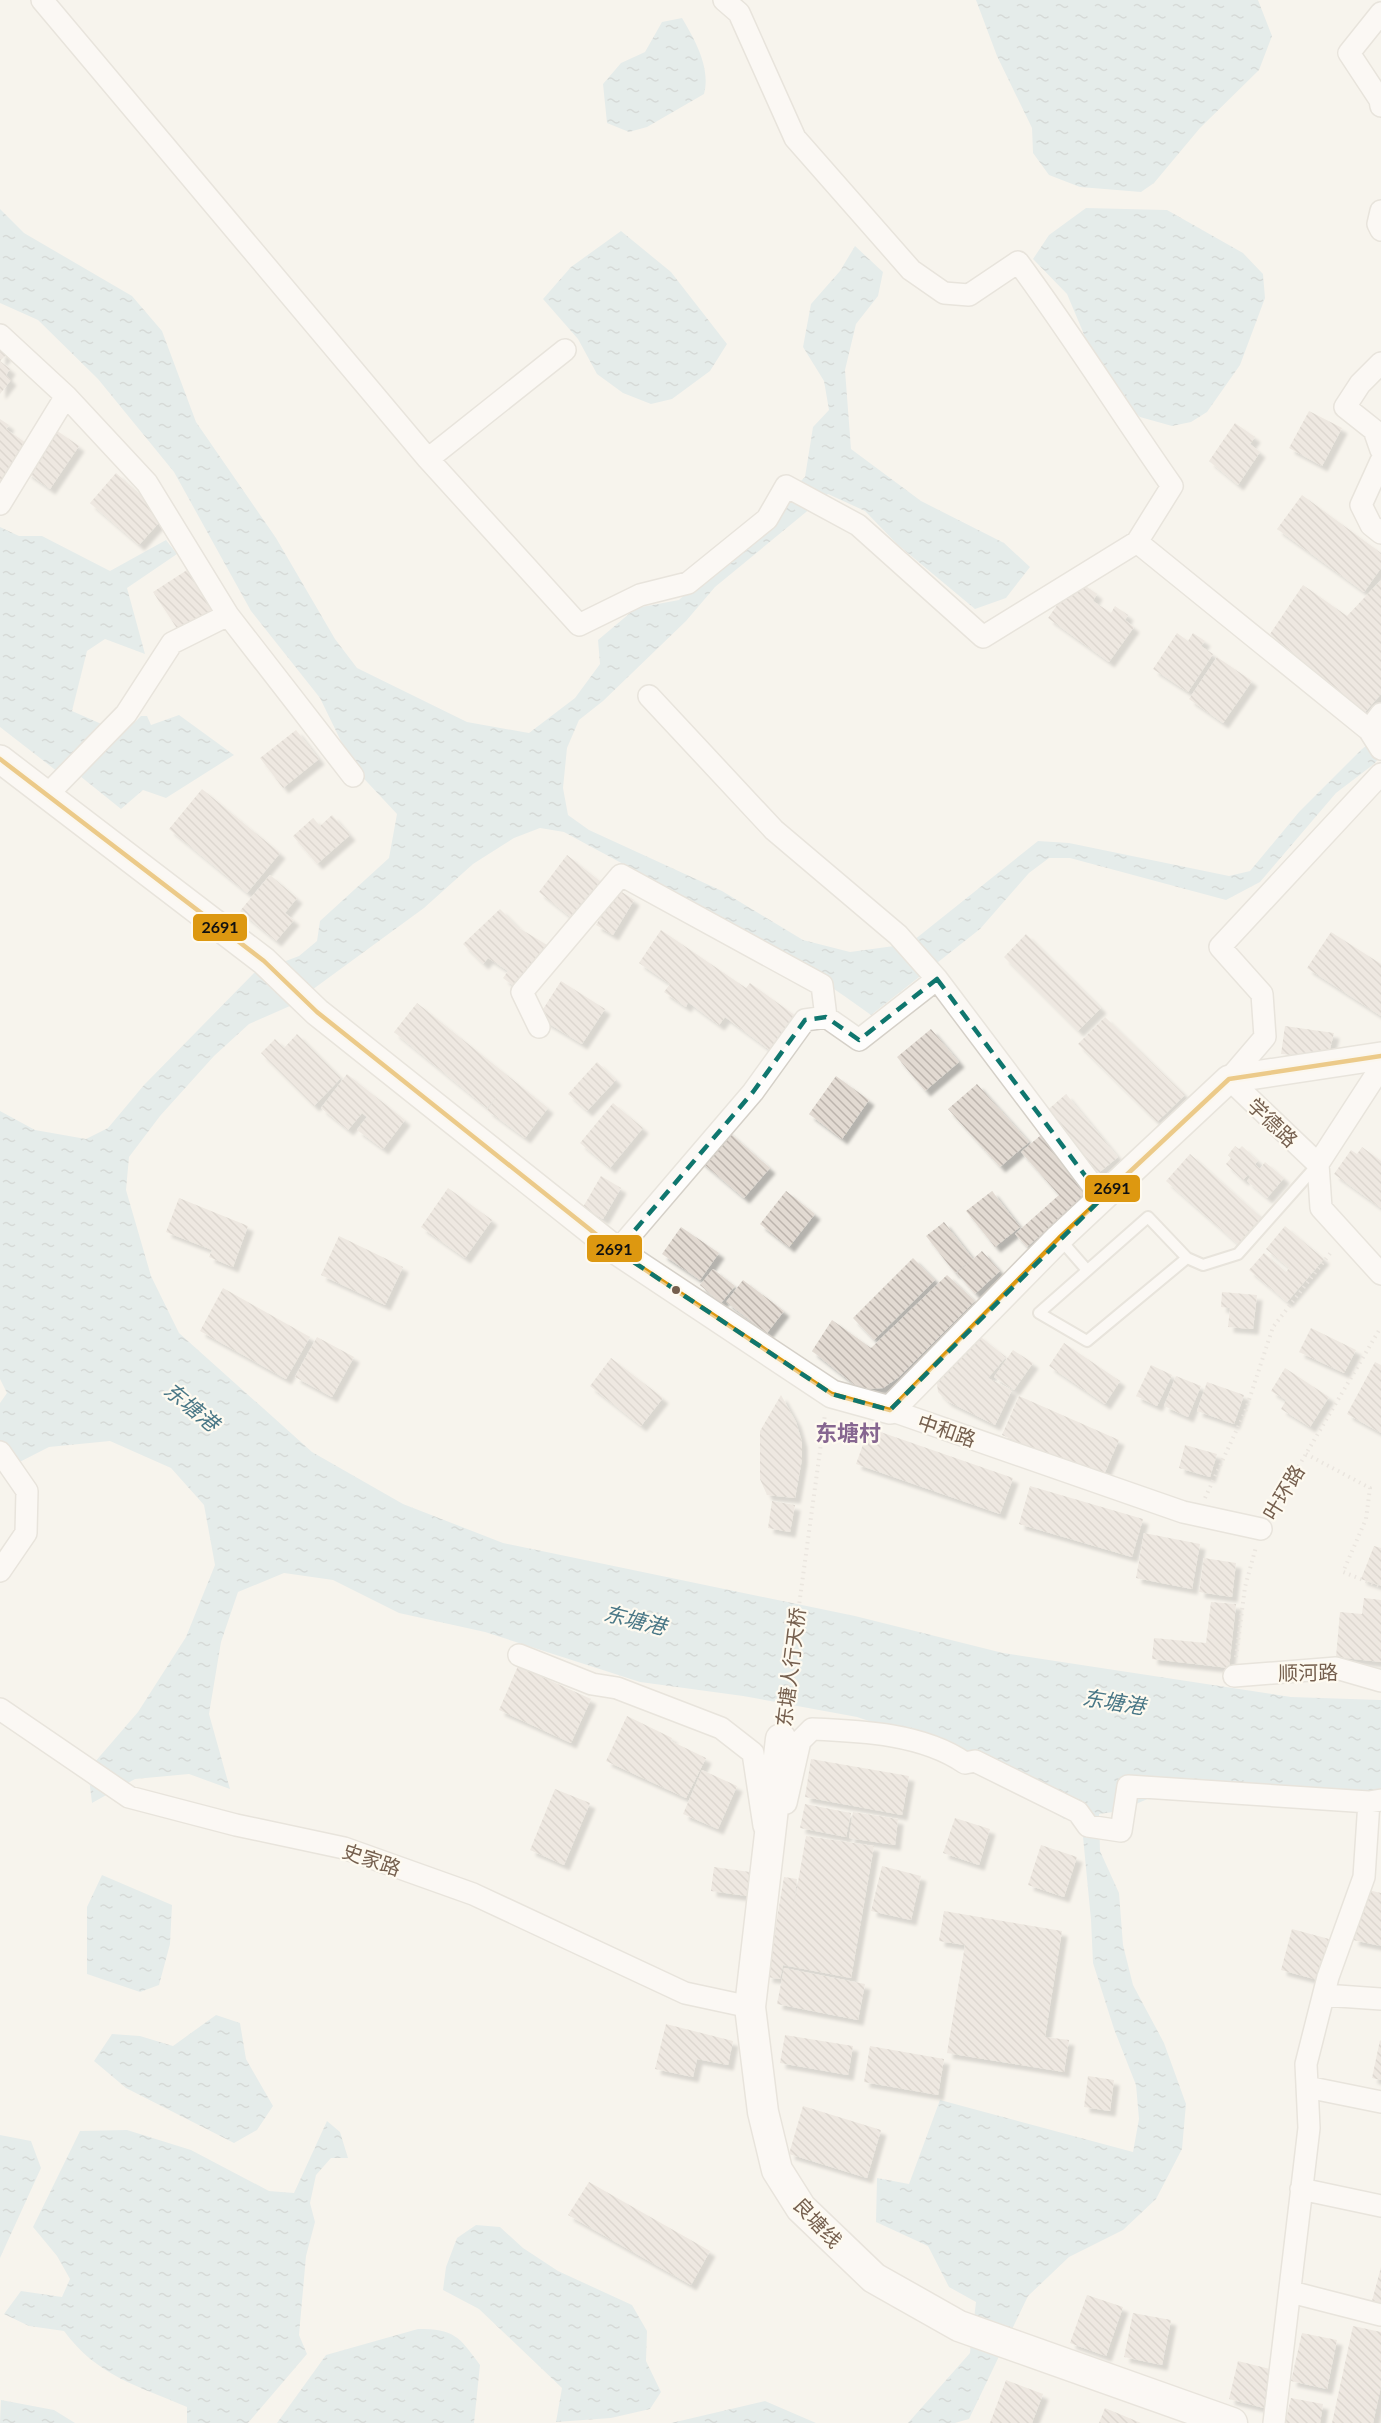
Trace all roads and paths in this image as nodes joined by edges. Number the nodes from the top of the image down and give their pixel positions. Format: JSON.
{"nodes":[{"id":1,"x":42,"y":0,"type":"edge"},
{"id":2,"x":724,"y":0,"type":"edge"},
{"id":3,"x":1381,"y":13,"type":"edge"},
{"id":4,"x":1381,"y":106,"type":"edge"},
{"id":5,"x":1381,"y":211,"type":"edge"},
{"id":6,"x":1381,"y":230,"type":"edge"},
{"id":7,"x":0,"y":335,"type":"edge"},
{"id":8,"x":565,"y":350,"type":"dead end"},
{"id":9,"x":1381,"y":363,"type":"edge"},
{"id":10,"x":66,"y":396,"type":"junction"},
{"id":11,"x":1381,"y":450,"type":"edge"},
{"id":12,"x":428,"y":459,"type":"junction"},
{"id":13,"x":1381,"y":461,"type":"edge"},
{"id":14,"x":0,"y":504,"type":"edge"},
{"id":15,"x":1381,"y":533,"type":"edge"},
{"id":16,"x":1137,"y":542,"type":"junction"},
{"id":17,"x":228,"y":615,"type":"junction"},
{"id":18,"x":649,"y":696,"type":"dead end"},
{"id":19,"x":1376,"y":732,"type":"edge"},
{"id":20,"x":0,"y":759,"type":"edge"},
{"id":21,"x":1381,"y":774,"type":"edge"},
{"id":22,"x":353,"y":776,"type":"dead end"},
{"id":23,"x":47,"y":795,"type":"junction"},
{"id":24,"x":938,"y":979,"type":"junction"},
{"id":25,"x":826,"y":1017,"type":"junction"},
{"id":26,"x":539,"y":1027,"type":"dead end"},
{"id":27,"x":1381,"y":1056,"type":"edge"},
{"id":28,"x":1381,"y":1066,"type":"edge"},
{"id":29,"x":1229,"y":1079,"type":"junction"},
{"id":30,"x":1318,"y":1164,"type":"junction"},
{"id":31,"x":1102,"y":1198,"type":"junction"},
{"id":32,"x":1346,"y":1234,"type":"junction"},
{"id":33,"x":1059,"y":1238,"type":"junction"},
{"id":34,"x":617,"y":1251,"type":"junction"},
{"id":35,"x":1187,"y":1258,"type":"junction"},
{"id":36,"x":1087,"y":1270,"type":"junction"},
{"id":37,"x":1381,"y":1274,"type":"edge"},
{"id":38,"x":1381,"y":1327,"type":"edge"},
{"id":39,"x":832,"y":1394,"type":"junction"},
{"id":40,"x":890,"y":1410,"type":"junction"},
{"id":41,"x":0,"y":1452,"type":"edge"},
{"id":42,"x":1306,"y":1454,"type":"junction"},
{"id":43,"x":1197,"y":1515,"type":"junction"},
{"id":44,"x":1262,"y":1529,"type":"junction"},
{"id":45,"x":0,"y":1571,"type":"edge"},
{"id":46,"x":1381,"y":1587,"type":"edge"},
{"id":47,"x":519,"y":1655,"type":"dead end"},
{"id":48,"x":1234,"y":1676,"type":"joint"},
{"id":49,"x":1381,"y":1681,"type":"edge"},
{"id":50,"x":0,"y":1709,"type":"edge"},
{"id":51,"x":781,"y":1738,"type":"joint"},
{"id":52,"x":1375,"y":1801,"type":"edge"},
{"id":53,"x":767,"y":1842,"type":"junction"},
{"id":54,"x":1323,"y":1995,"type":"junction"},
{"id":55,"x":1381,"y":1999,"type":"edge"},
{"id":56,"x":750,"y":2007,"type":"junction"},
{"id":57,"x":1307,"y":2087,"type":"junction"},
{"id":58,"x":1381,"y":2102,"type":"edge"},
{"id":59,"x":1301,"y":2189,"type":"junction"},
{"id":60,"x":1381,"y":2206,"type":"edge"},
{"id":61,"x":1291,"y":2292,"type":"junction"},
{"id":62,"x":1381,"y":2315,"type":"edge"},
{"id":63,"x":1232,"y":2423,"type":"edge"},
{"id":64,"x":1274,"y":2423,"type":"edge"}],
"edges":[{"from":1,"to":12,"type":"street"},
{"from":2,"to":16,"type":"street"},
{"from":3,"to":4,"type":"street"},
{"from":5,"to":6,"type":"street"},
{"from":7,"to":10,"type":"street"},
{"from":8,"to":12,"type":"street"},
{"from":9,"to":11,"type":"street"},
{"from":10,"to":14,"type":"street"},
{"from":10,"to":17,"type":"street"},
{"from":12,"to":16,"type":"street"},
{"from":13,"to":15,"type":"street"},
{"from":16,"to":19,"type":"street"},
{"from":17,"to":22,"type":"street"},
{"from":17,"to":23,"type":"street"},
{"from":18,"to":24,"type":"street"},
{"from":20,"to":23,"type":"street"},
{"from":21,"to":29,"type":"street"},
{"from":23,"to":34,"type":"street","name":"中和路"},
{"from":24,"to":25,"type":"street"},
{"from":24,"to":31,"type":"street"},
{"from":25,"to":26,"type":"street"},
{"from":25,"to":34,"type":"street"},
{"from":27,"to":29,"type":"street"},
{"from":28,"to":30,"type":"street","name":"学德路"},
{"from":29,"to":30,"type":"street","name":"学德路"},
{"from":29,"to":31,"type":"street"},
{"from":30,"to":32,"type":"street"},
{"from":30,"to":35,"type":"lane"},
{"from":31,"to":33,"type":"street"},
{"from":32,"to":37,"type":"street"},
{"from":32,"to":43,"type":"path"},
{"from":33,"to":36,"type":"lane"},
{"from":33,"to":40,"type":"street"},
{"from":34,"to":39,"type":"street","name":"中和路"},
{"from":35,"to":36,"type":"lane"},
{"from":35,"to":36,"type":"lane"},
{"from":38,"to":42,"type":"path","name":"叶环路"},
{"from":39,"to":40,"type":"street","name":"中和路"},
{"from":39,"to":51,"type":"path","name":"东塘人行天桥"},
{"from":40,"to":43,"type":"street","name":"中和路"},
{"from":41,"to":45,"type":"street"},
{"from":42,"to":44,"type":"path","name":"叶环路"},
{"from":42,"to":46,"type":"path"},
{"from":43,"to":44,"type":"street","name":"中和路"},
{"from":44,"to":48,"type":"path","name":"叶环路"},
{"from":47,"to":53,"type":"street"},
{"from":48,"to":49,"type":"street","name":"顺河路"},
{"from":50,"to":56,"type":"street","name":"史家路"},
{"from":51,"to":53,"type":"main road","name":"良塘线"},
{"from":52,"to":53,"type":"street"},
{"from":52,"to":54,"type":"street"},
{"from":53,"to":56,"type":"main road","name":"良塘线"},
{"from":54,"to":55,"type":"street"},
{"from":54,"to":57,"type":"street"},
{"from":56,"to":63,"type":"main road","name":"良塘线"},
{"from":57,"to":58,"type":"street"},
{"from":57,"to":59,"type":"street"},
{"from":59,"to":60,"type":"street"},
{"from":59,"to":61,"type":"street"},
{"from":61,"to":62,"type":"street"},
{"from":61,"to":64,"type":"street"}]}
